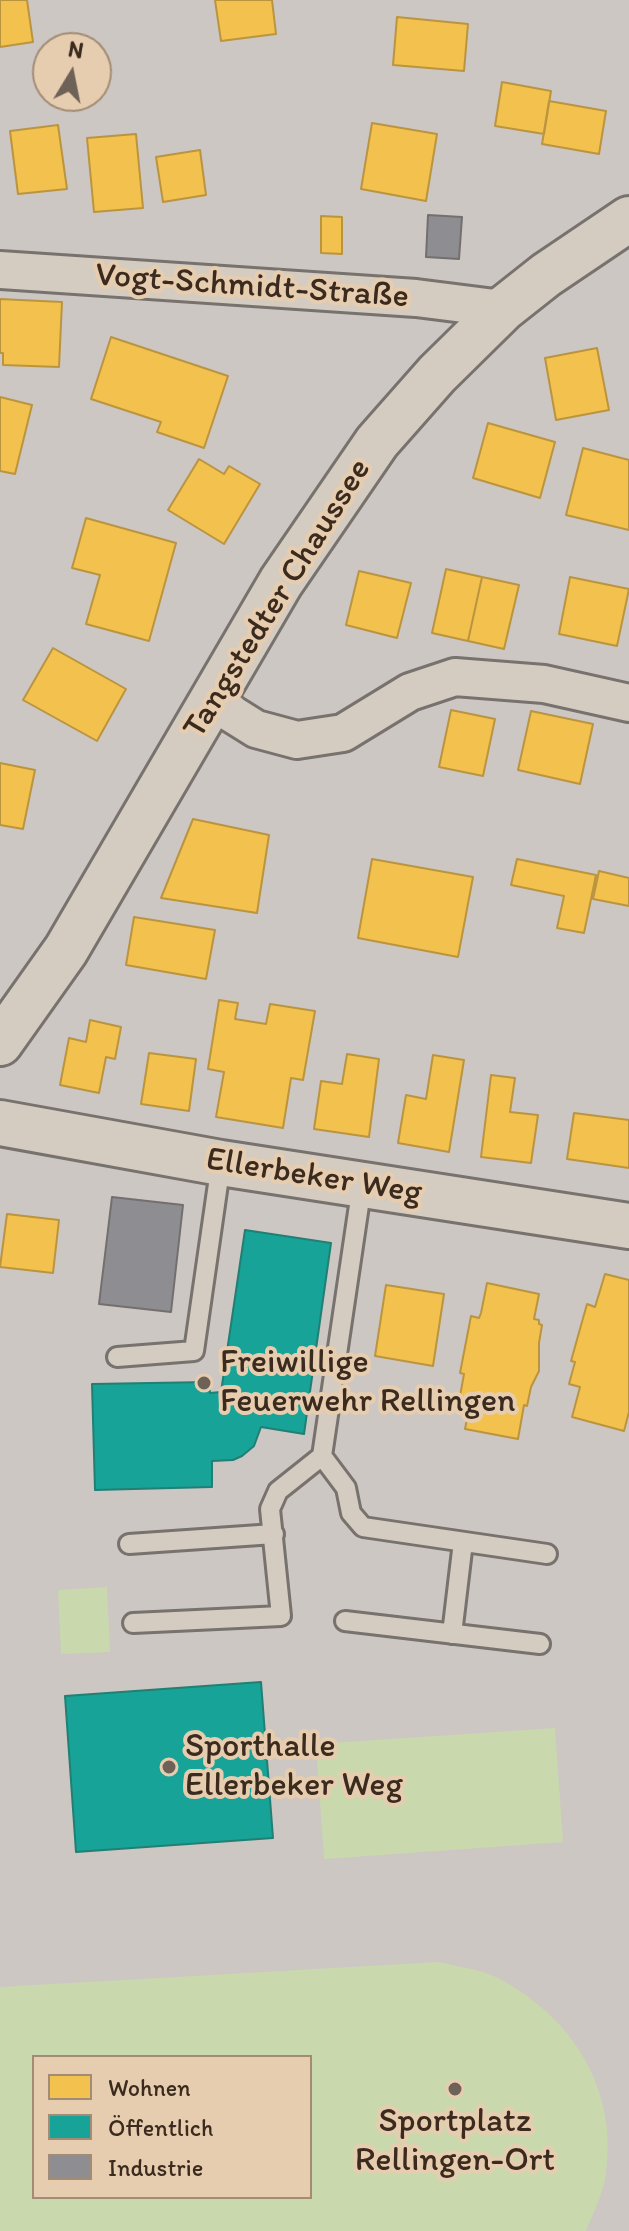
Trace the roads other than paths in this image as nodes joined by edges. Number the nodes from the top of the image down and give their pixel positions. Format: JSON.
{"nodes":[{"id":1,"x":629,"y":219,"type":"edge"},
{"id":2,"x":0,"y":270,"type":"edge"},
{"id":3,"x":503,"y":309,"type":"junction"},
{"id":4,"x":212,"y":696,"type":"junction"},
{"id":5,"x":629,"y":703,"type":"edge"},
{"id":6,"x":0,"y":1043,"type":"edge"},
{"id":7,"x":0,"y":1123,"type":"edge"},
{"id":8,"x":221,"y":1163,"type":"junction"},
{"id":9,"x":362,"y":1185,"type":"junction"},
{"id":10,"x":629,"y":1226,"type":"edge"},
{"id":11,"x":117,"y":1357,"type":"dead end"},
{"id":12,"x":322,"y":1456,"type":"junction"},
{"id":13,"x":274,"y":1534,"type":"junction"},
{"id":14,"x":463,"y":1542,"type":"junction"},
{"id":15,"x":129,"y":1544,"type":"dead end"},
{"id":16,"x":547,"y":1554,"type":"dead end"},
{"id":17,"x":345,"y":1621,"type":"dead end"},
{"id":18,"x":133,"y":1623,"type":"dead end"},
{"id":19,"x":452,"y":1634,"type":"junction"},
{"id":20,"x":540,"y":1644,"type":"dead end"}],
"edges":[{"from":1,"to":3,"type":"main road","name":"Tangstedter Chaussee"},
{"from":2,"to":3,"type":"street","name":"Vogt-Schmidt-Straße"},
{"from":3,"to":4,"type":"main road","name":"Tangstedter Chaussee"},
{"from":4,"to":5,"type":"street"},
{"from":4,"to":6,"type":"main road","name":"Tangstedter Chaussee"},
{"from":7,"to":8,"type":"main road","name":"Ellerbeker Weg"},
{"from":8,"to":9,"type":"main road","name":"Ellerbeker Weg"},
{"from":8,"to":11,"type":"lane"},
{"from":9,"to":10,"type":"main road","name":"Ellerbeker Weg"},
{"from":9,"to":12,"type":"lane"},
{"from":12,"to":13,"type":"lane"},
{"from":12,"to":14,"type":"lane"},
{"from":13,"to":15,"type":"lane"},
{"from":13,"to":18,"type":"lane"},
{"from":14,"to":16,"type":"lane"},
{"from":14,"to":19,"type":"lane"},
{"from":17,"to":19,"type":"lane"},
{"from":19,"to":20,"type":"lane"}]}
